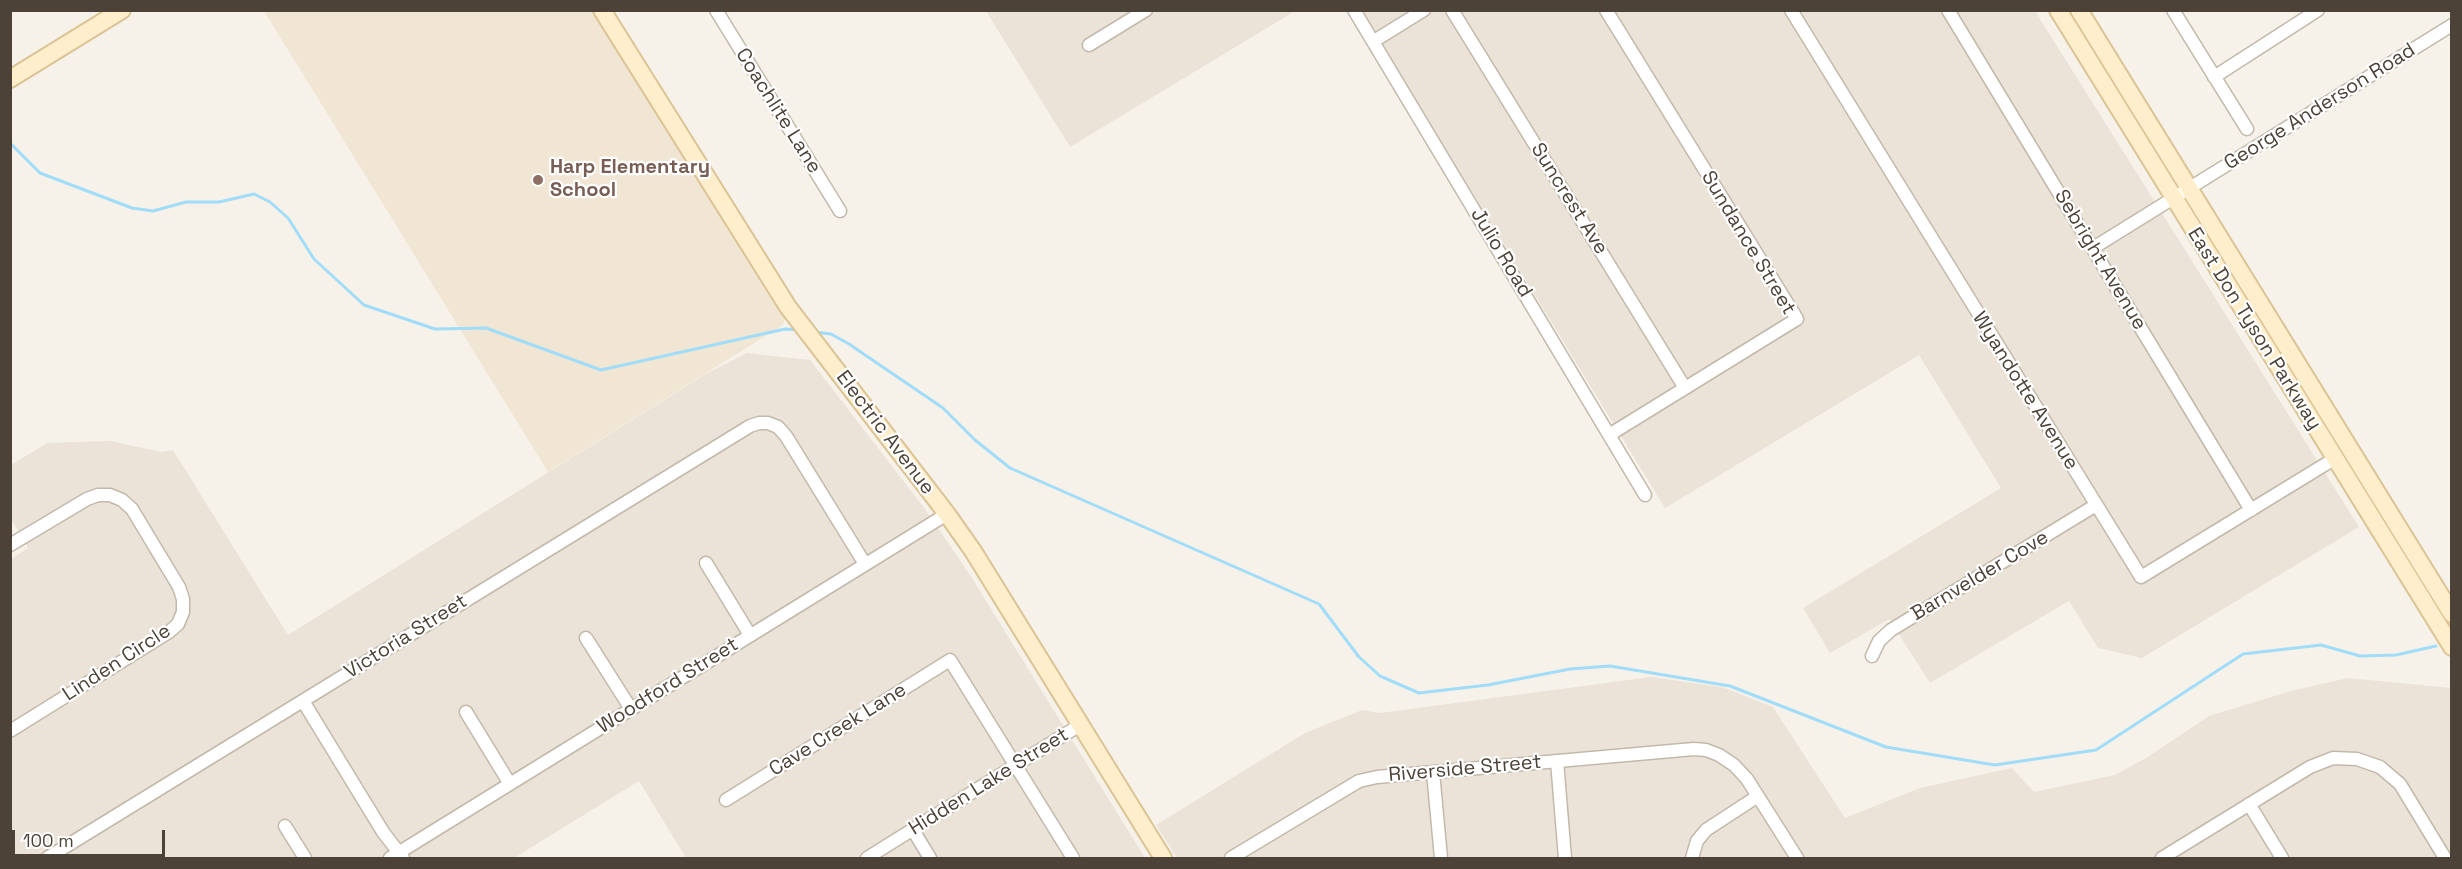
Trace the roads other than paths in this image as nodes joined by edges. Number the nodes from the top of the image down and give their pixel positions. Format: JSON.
{"nodes":[{"id":1,"x":122,"y":10,"type":"edge"},
{"id":2,"x":602,"y":10,"type":"edge"},
{"id":3,"x":716,"y":10,"type":"edge"},
{"id":4,"x":1146,"y":10,"type":"edge"},
{"id":5,"x":1354,"y":10,"type":"edge"},
{"id":6,"x":1424,"y":10,"type":"edge"},
{"id":7,"x":1452,"y":10,"type":"edge"},
{"id":8,"x":1606,"y":10,"type":"edge"},
{"id":9,"x":1791,"y":10,"type":"edge"},
{"id":10,"x":1948,"y":10,"type":"edge"},
{"id":11,"x":2058,"y":10,"type":"edge"},
{"id":12,"x":2173,"y":10,"type":"edge"},
{"id":13,"x":2318,"y":10,"type":"edge"},
{"id":14,"x":2080,"y":11,"type":"edge"},
{"id":15,"x":2451,"y":25,"type":"edge"},
{"id":16,"x":1374,"y":41,"type":"junction"},
{"id":17,"x":1089,"y":45,"type":"dead end"},
{"id":18,"x":2214,"y":77,"type":"junction"},
{"id":19,"x":10,"y":79,"type":"edge"},
{"id":20,"x":2247,"y":129,"type":"dead end"},
{"id":21,"x":2188,"y":190,"type":"junction"},
{"id":22,"x":2173,"y":199,"type":"junction"},
{"id":23,"x":840,"y":210,"type":"dead end"},
{"id":24,"x":2093,"y":248,"type":"junction"},
{"id":25,"x":1685,"y":388,"type":"junction"},
{"id":26,"x":1609,"y":435,"type":"junction"},
{"id":27,"x":2334,"y":459,"type":"junction"},
{"id":28,"x":1645,"y":495,"type":"dead end"},
{"id":29,"x":2096,"y":505,"type":"junction"},
{"id":30,"x":2251,"y":510,"type":"junction"},
{"id":31,"x":947,"y":513,"type":"junction"},
{"id":32,"x":10,"y":545,"type":"edge"},
{"id":33,"x":706,"y":563,"type":"dead end"},
{"id":34,"x":865,"y":564,"type":"junction"},
{"id":35,"x":2451,"y":614,"type":"edge"},
{"id":36,"x":750,"y":635,"type":"junction"},
{"id":37,"x":586,"y":638,"type":"dead end"},
{"id":38,"x":2451,"y":647,"type":"edge"},
{"id":39,"x":1872,"y":656,"type":"dead end"},
{"id":40,"x":303,"y":701,"type":"junction"},
{"id":41,"x":631,"y":709,"type":"junction"},
{"id":42,"x":466,"y":712,"type":"dead end"},
{"id":43,"x":1080,"y":726,"type":"junction"},
{"id":44,"x":10,"y":731,"type":"edge"},
{"id":45,"x":1557,"y":761,"type":"junction"},
{"id":46,"x":1016,"y":766,"type":"junction"},
{"id":47,"x":1433,"y":772,"type":"junction"},
{"id":48,"x":510,"y":784,"type":"junction"},
{"id":49,"x":1758,"y":796,"type":"junction"},
{"id":50,"x":726,"y":800,"type":"dead end"},
{"id":51,"x":2249,"y":804,"type":"junction"},
{"id":52,"x":285,"y":826,"type":"dead end"},
{"id":53,"x":913,"y":830,"type":"junction"},
{"id":54,"x":398,"y":857,"type":"edge"},
{"id":55,"x":47,"y":858,"type":"edge"},
{"id":56,"x":305,"y":858,"type":"edge"},
{"id":57,"x":867,"y":858,"type":"edge"},
{"id":58,"x":930,"y":858,"type":"edge"},
{"id":59,"x":1073,"y":858,"type":"edge"},
{"id":60,"x":1163,"y":858,"type":"edge"},
{"id":61,"x":1231,"y":858,"type":"edge"},
{"id":62,"x":1441,"y":858,"type":"edge"},
{"id":63,"x":1565,"y":858,"type":"edge"},
{"id":64,"x":1692,"y":858,"type":"edge"},
{"id":65,"x":1797,"y":858,"type":"edge"},
{"id":66,"x":2162,"y":858,"type":"edge"},
{"id":67,"x":2282,"y":858,"type":"edge"},
{"id":68,"x":2445,"y":858,"type":"edge"}],
"edges":[{"from":1,"to":19,"type":"main road"},
{"from":2,"to":31,"type":"main road","name":"Electric Avenue"},
{"from":3,"to":23,"type":"street","name":"Coachlite Lane"},
{"from":4,"to":17,"type":"street"},
{"from":5,"to":16,"type":"street","name":"Julio Road"},
{"from":6,"to":16,"type":"street"},
{"from":7,"to":25,"type":"street","name":"Suncrest Ave"},
{"from":8,"to":25,"type":"street","name":"Sundance Street"},
{"from":9,"to":29,"type":"street","name":"Wyandotte Avenue"},
{"from":10,"to":24,"type":"street","name":"Sebright Avenue"},
{"from":11,"to":22,"type":"main road","name":"East Don Tyson Parkway"},
{"from":12,"to":18,"type":"street"},
{"from":13,"to":18,"type":"street"},
{"from":14,"to":21,"type":"main road","name":"East Don Tyson Parkway"},
{"from":15,"to":21,"type":"street","name":"George Anderson Road"},
{"from":16,"to":26,"type":"street","name":"Julio Road"},
{"from":18,"to":20,"type":"street"},
{"from":21,"to":22,"type":"street","name":"George Anderson Road"},
{"from":21,"to":35,"type":"main road","name":"East Don Tyson Parkway"},
{"from":22,"to":24,"type":"street","name":"George Anderson Road"},
{"from":22,"to":27,"type":"main road","name":"East Don Tyson Parkway"},
{"from":24,"to":30,"type":"street","name":"Sebright Avenue"},
{"from":25,"to":26,"type":"street","name":"Sundance Street"},
{"from":26,"to":28,"type":"street","name":"Julio Road"},
{"from":27,"to":30,"type":"street","name":"Wyandotte Avenue"},
{"from":27,"to":38,"type":"main road","name":"East Don Tyson Parkway"},
{"from":29,"to":30,"type":"street","name":"Wyandotte Avenue"},
{"from":29,"to":39,"type":"street","name":"Barnvelder Cove"},
{"from":31,"to":34,"type":"street","name":"Woodford Street"},
{"from":31,"to":43,"type":"main road","name":"Electric Avenue"},
{"from":32,"to":44,"type":"street","name":"Linden Circle"},
{"from":33,"to":36,"type":"street"},
{"from":34,"to":36,"type":"street","name":"Woodford Street"},
{"from":34,"to":40,"type":"street","name":"Victoria Street"},
{"from":36,"to":41,"type":"street","name":"Woodford Street"},
{"from":37,"to":41,"type":"street"},
{"from":40,"to":54,"type":"street"},
{"from":40,"to":55,"type":"street","name":"Victoria Street"},
{"from":41,"to":48,"type":"street","name":"Woodford Street"},
{"from":42,"to":48,"type":"street"},
{"from":43,"to":46,"type":"street","name":"Hidden Lake Street"},
{"from":43,"to":60,"type":"main road","name":"Electric Avenue"},
{"from":45,"to":47,"type":"street","name":"Riverside Street"},
{"from":45,"to":49,"type":"street","name":"Riverside Street"},
{"from":45,"to":63,"type":"street"},
{"from":46,"to":50,"type":"street","name":"Cave Creek Lane"},
{"from":46,"to":53,"type":"street","name":"Hidden Lake Street"},
{"from":46,"to":59,"type":"street"},
{"from":47,"to":61,"type":"street","name":"Riverside Street"},
{"from":47,"to":62,"type":"street"},
{"from":48,"to":54,"type":"street","name":"Woodford Street"},
{"from":49,"to":64,"type":"street"},
{"from":49,"to":65,"type":"street"},
{"from":51,"to":66,"type":"street"},
{"from":51,"to":67,"type":"street"},
{"from":51,"to":68,"type":"street"},
{"from":52,"to":56,"type":"street"},
{"from":53,"to":57,"type":"street","name":"Hidden Lake Street"},
{"from":53,"to":58,"type":"street"}]}
